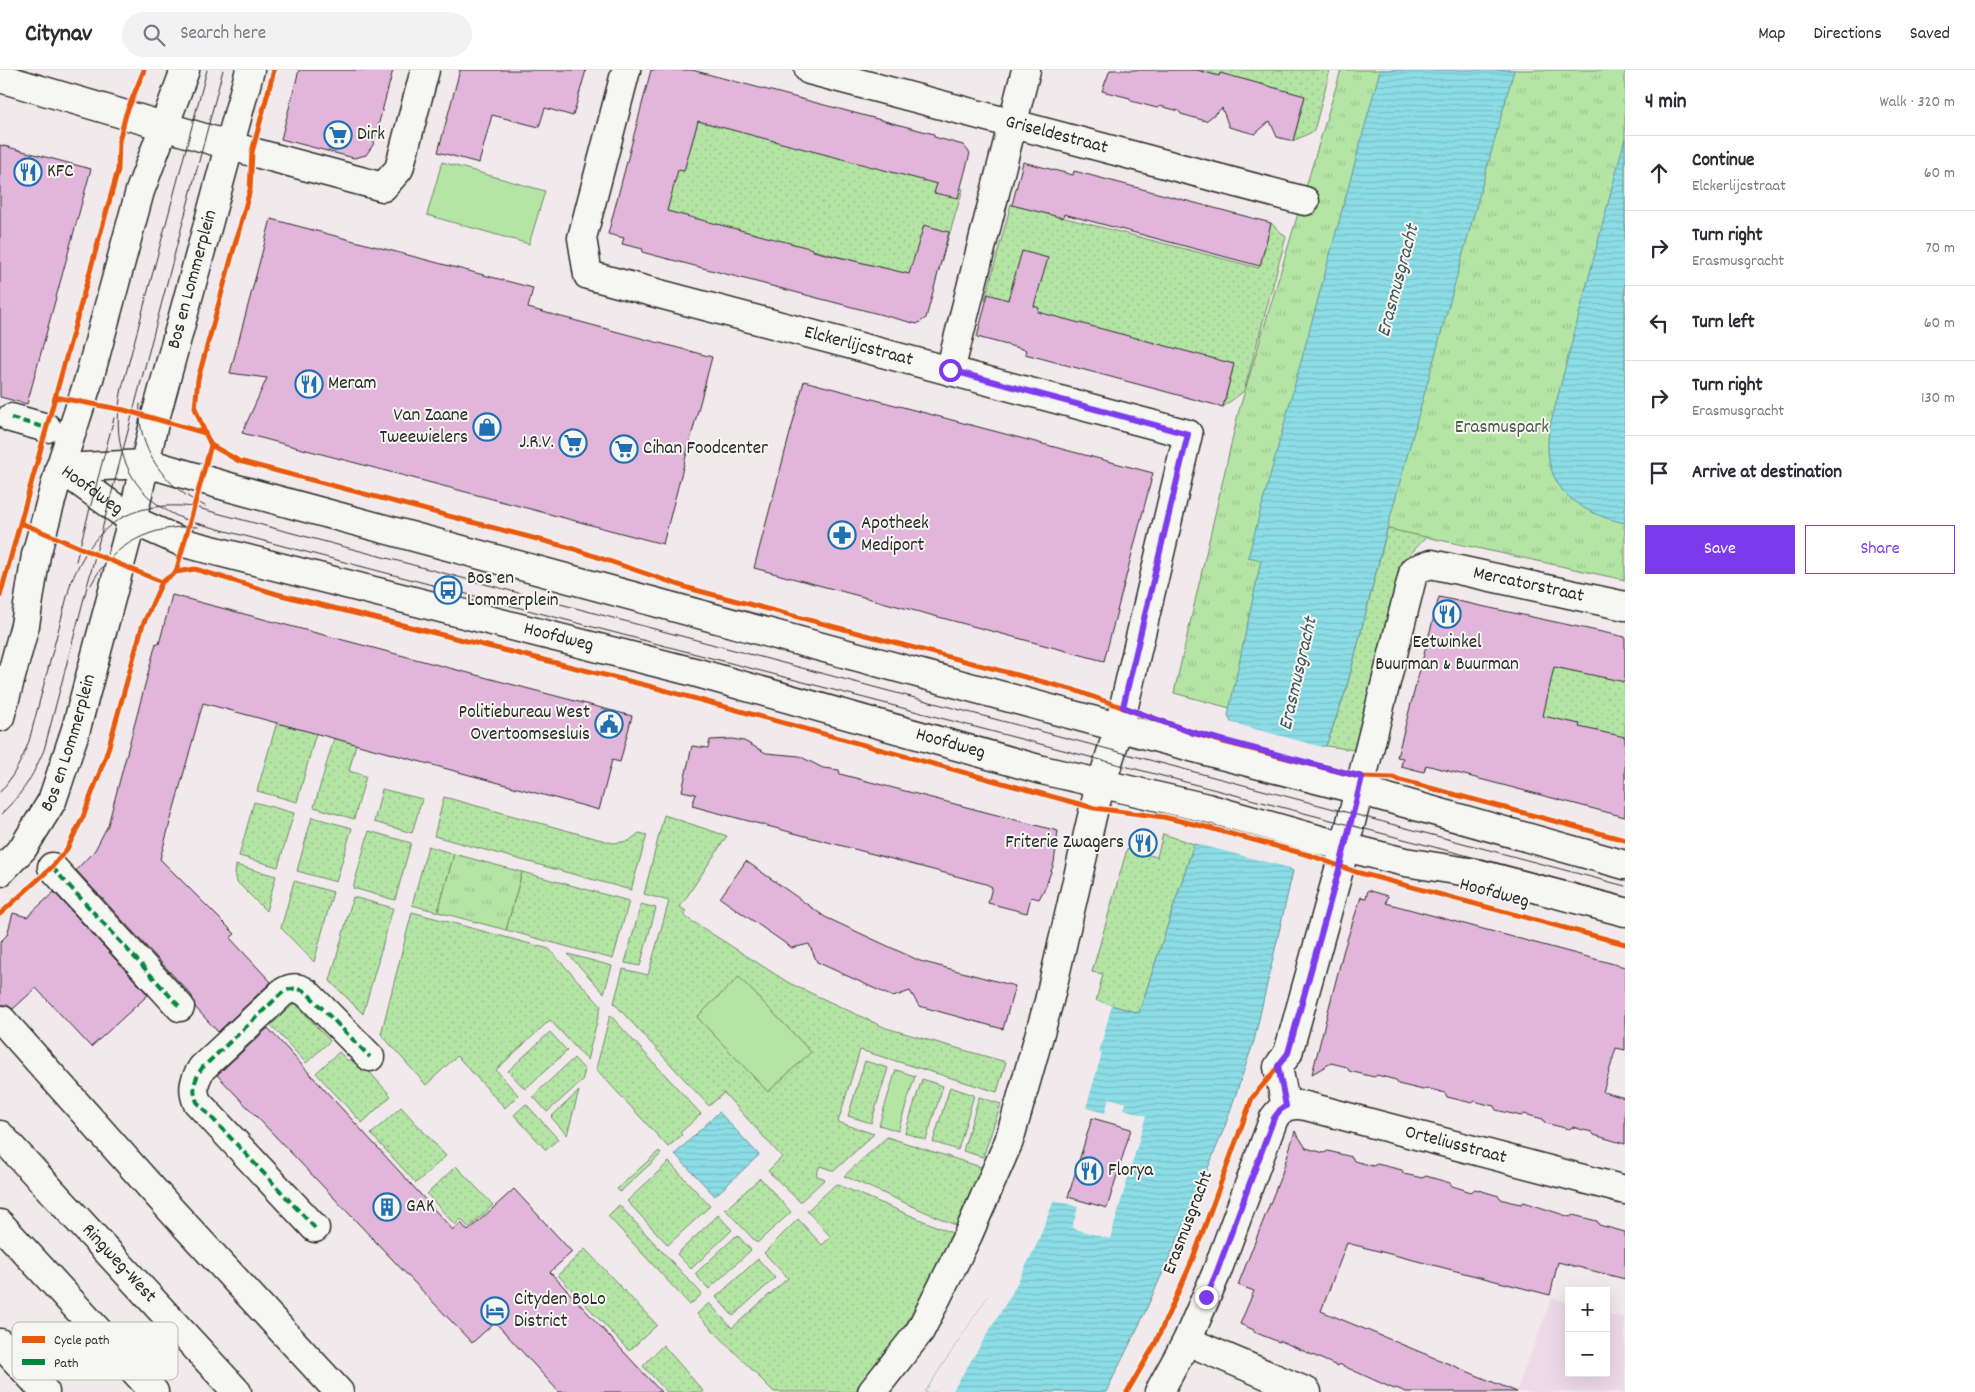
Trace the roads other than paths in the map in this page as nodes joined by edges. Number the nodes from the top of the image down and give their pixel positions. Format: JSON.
{"nodes":[{"id":1,"x":186,"y":70,"type":"edge"},
{"id":2,"x":250,"y":70,"type":"edge"},
{"id":3,"x":425,"y":70,"type":"edge"},
{"id":4,"x":626,"y":70,"type":"edge"},
{"id":5,"x":809,"y":70,"type":"edge"},
{"id":6,"x":1026,"y":70,"type":"edge"},
{"id":7,"x":0,"y":78,"type":"edge"},
{"id":8,"x":1012,"y":124,"type":"junction"},
{"id":9,"x":163,"y":126,"type":"junction"},
{"id":10,"x":229,"y":145,"type":"junction"},
{"id":11,"x":1305,"y":201,"type":"dead end"},
{"id":12,"x":950,"y":370,"type":"junction"},
{"id":13,"x":11,"y":418,"type":"dead end"},
{"id":14,"x":47,"y":428,"type":"dead end"},
{"id":15,"x":145,"y":464,"type":"junction"},
{"id":16,"x":60,"y":468,"type":"junction"},
{"id":17,"x":132,"y":520,"type":"junction"},
{"id":18,"x":1625,"y":606,"type":"edge"},
{"id":19,"x":0,"y":717,"type":"edge"},
{"id":20,"x":1121,"y":717,"type":"junction"},
{"id":21,"x":1101,"y":785,"type":"junction"},
{"id":22,"x":1359,"y":790,"type":"junction"},
{"id":23,"x":1345,"y":847,"type":"junction"},
{"id":24,"x":1625,"y":865,"type":"edge"},
{"id":25,"x":52,"y":866,"type":"dead end"},
{"id":26,"x":0,"y":872,"type":"edge"},
{"id":27,"x":1625,"y":912,"type":"edge"},
{"id":28,"x":180,"y":1008,"type":"dead end"},
{"id":29,"x":2,"y":1020,"type":"dead end"},
{"id":30,"x":370,"y":1057,"type":"dead end"},
{"id":31,"x":1286,"y":1106,"type":"junction"},
{"id":32,"x":0,"y":1135,"type":"edge"},
{"id":33,"x":1625,"y":1190,"type":"edge"},
{"id":34,"x":0,"y":1224,"type":"edge"},
{"id":35,"x":315,"y":1228,"type":"dead end"},
{"id":36,"x":90,"y":1322,"type":"edge"},
{"id":37,"x":172,"y":1322,"type":"edge"},
{"id":38,"x":178,"y":1328,"type":"edge"},
{"id":39,"x":1187,"y":1340,"type":"junction"},
{"id":40,"x":0,"y":1343,"type":"edge"},
{"id":41,"x":12,"y":1356,"type":"edge"},
{"id":42,"x":34,"y":1380,"type":"edge"},
{"id":43,"x":143,"y":1380,"type":"edge"},
{"id":44,"x":45,"y":1392,"type":"edge"},
{"id":45,"x":154,"y":1392,"type":"edge"},
{"id":46,"x":237,"y":1392,"type":"edge"},
{"id":47,"x":339,"y":1392,"type":"edge"},
{"id":48,"x":872,"y":1392,"type":"edge"},
{"id":49,"x":1159,"y":1392,"type":"edge"},
{"id":50,"x":1307,"y":1392,"type":"edge"}],
"edges":[{"from":1,"to":9,"type":"main road"},
{"from":2,"to":10,"type":"main road","name":"Bos en Lommerplein"},
{"from":3,"to":10,"type":"main road"},
{"from":4,"to":12,"type":"main road","name":"Elckerlijcstraat"},
{"from":5,"to":8,"type":"main road","name":"Griseldestraat"},
{"from":6,"to":8,"type":"main road"},
{"from":7,"to":9,"type":"main road"},
{"from":8,"to":11,"type":"main road","name":"Griseldestraat"},
{"from":8,"to":12,"type":"main road"},
{"from":9,"to":10,"type":"main road"},
{"from":9,"to":16,"type":"main road"},
{"from":10,"to":15,"type":"main road","name":"Bos en Lommerplein"},
{"from":12,"to":20,"type":"main road","name":"Elckerlijcstraat"},
{"from":13,"to":14,"type":"main road"},
{"from":15,"to":16,"type":"main road","name":"Hoofdweg"},
{"from":15,"to":17,"type":"main road","name":"Bos en Lommerplein"},
{"from":15,"to":20,"type":"main road","name":"Hoofdweg"},
{"from":16,"to":17,"type":"main road","name":"Hoofdweg"},
{"from":16,"to":19,"type":"main road"},
{"from":17,"to":21,"type":"main road","name":"Hoofdweg"},
{"from":17,"to":26,"type":"main road","name":"Bos en Lommerplein"},
{"from":18,"to":22,"type":"main road","name":"Mercatorstraat"},
{"from":20,"to":21,"type":"main road"},
{"from":20,"to":22,"type":"main road","name":"Hoofdweg"},
{"from":21,"to":23,"type":"main road","name":"Hoofdweg"},
{"from":21,"to":48,"type":"main road"},
{"from":22,"to":23,"type":"main road"},
{"from":22,"to":24,"type":"main road","name":"Hoofdweg"},
{"from":23,"to":27,"type":"main road","name":"Hoofdweg"},
{"from":23,"to":31,"type":"main road"},
{"from":25,"to":28,"type":"main road"},
{"from":29,"to":47,"type":"main road"},
{"from":30,"to":35,"type":"main road"},
{"from":31,"to":33,"type":"main road","name":"Orteliusstraat"},
{"from":31,"to":39,"type":"main road"},
{"from":32,"to":37,"type":"main road","name":"Ringweg-West"},
{"from":34,"to":36,"type":"main road"},
{"from":38,"to":46,"type":"main road","name":"Ringweg-West"},
{"from":39,"to":49,"type":"main road"},
{"from":39,"to":50,"type":"main road"},
{"from":40,"to":41,"type":"main road"},
{"from":42,"to":44,"type":"main road"},
{"from":43,"to":45,"type":"main road"}]}
